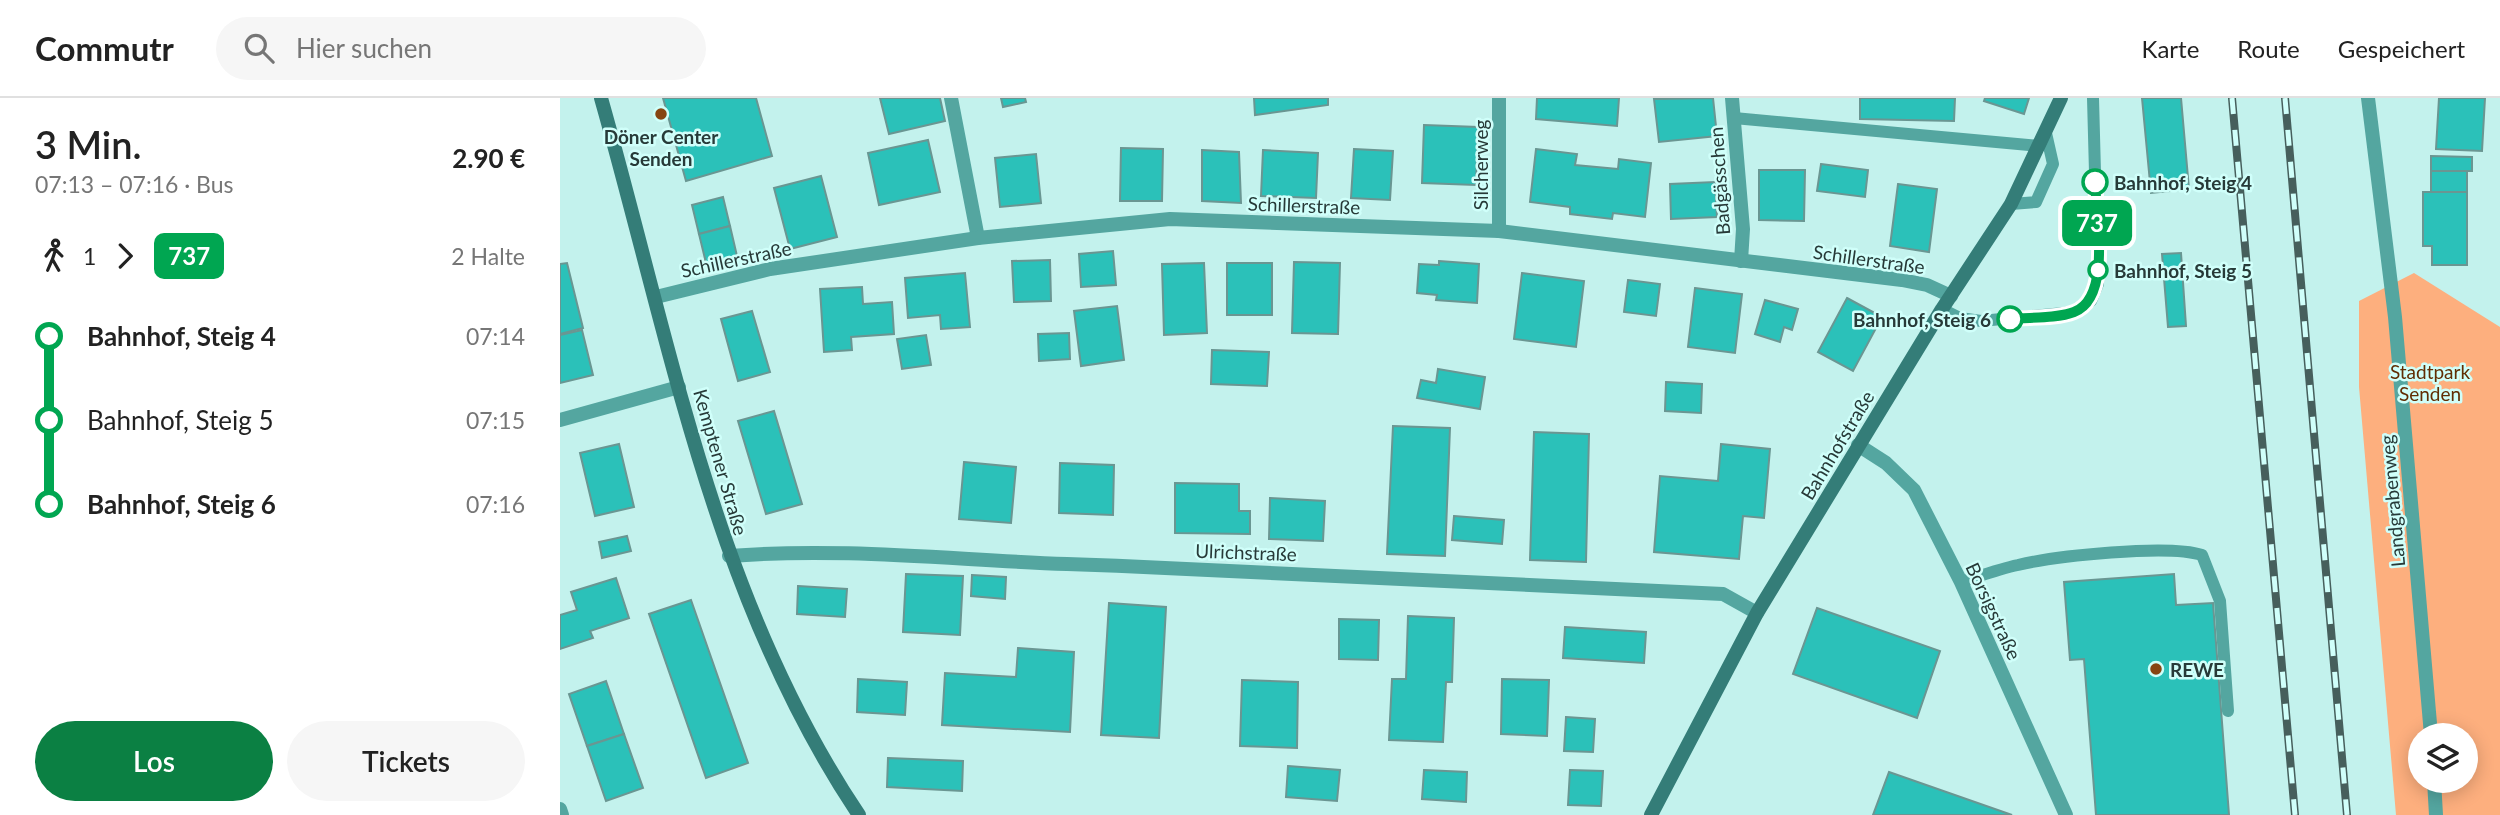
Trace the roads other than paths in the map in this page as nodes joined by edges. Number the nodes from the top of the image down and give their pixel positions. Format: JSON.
{"nodes":[{"id":1,"x":601,"y":98,"type":"edge"},
{"id":2,"x":951,"y":98,"type":"edge"},
{"id":3,"x":1499,"y":98,"type":"edge"},
{"id":4,"x":1732,"y":98,"type":"edge"},
{"id":5,"x":2061,"y":98,"type":"edge"},
{"id":6,"x":2093,"y":98,"type":"edge"},
{"id":7,"x":2368,"y":98,"type":"edge"},
{"id":8,"x":1734,"y":118,"type":"junction"},
{"id":9,"x":2043,"y":140,"type":"junction"},
{"id":10,"x":2011,"y":204,"type":"junction"},
{"id":11,"x":1499,"y":231,"type":"junction"},
{"id":12,"x":978,"y":239,"type":"junction"},
{"id":13,"x":1741,"y":261,"type":"junction"},
{"id":14,"x":1951,"y":296,"type":"junction"},
{"id":15,"x":656,"y":297,"type":"junction"},
{"id":16,"x":1942,"y":309,"type":"junction"},
{"id":17,"x":679,"y":387,"type":"junction"},
{"id":18,"x":560,"y":420,"type":"edge"},
{"id":19,"x":1858,"y":445,"type":"junction"},
{"id":20,"x":729,"y":556,"type":"junction"},
{"id":21,"x":1961,"y":582,"type":"junction"},
{"id":22,"x":1757,"y":613,"type":"junction"},
{"id":23,"x":2228,"y":711,"type":"dead end"},
{"id":24,"x":2430,"y":723,"type":"edge"},
{"id":25,"x":2435,"y":793,"type":"edge"},
{"id":26,"x":560,"y":809,"type":"edge"},
{"id":27,"x":562,"y":815,"type":"edge"},
{"id":28,"x":859,"y":815,"type":"edge"},
{"id":29,"x":1651,"y":815,"type":"edge"},
{"id":30,"x":2066,"y":815,"type":"edge"},
{"id":31,"x":2436,"y":815,"type":"edge"}],
"edges":[{"from":1,"to":15,"type":"street","name":"Kemptener Straße"},
{"from":2,"to":12,"type":"street"},
{"from":3,"to":11,"type":"street","name":"Silcherweg"},
{"from":4,"to":8,"type":"street","name":"Badgässchen"},
{"from":5,"to":9,"type":"street","name":"Bahnhofstraße"},
{"from":6,"to":16,"type":"lane"},
{"from":7,"to":24,"type":"street","name":"Landgrabenweg"},
{"from":8,"to":9,"type":"lane"},
{"from":8,"to":13,"type":"street","name":"Badgässchen"},
{"from":9,"to":10,"type":"street","name":"Bahnhofstraße"},
{"from":9,"to":10,"type":"lane"},
{"from":10,"to":14,"type":"street","name":"Bahnhofstraße"},
{"from":11,"to":12,"type":"street","name":"Schillerstraße"},
{"from":11,"to":13,"type":"street","name":"Schillerstraße"},
{"from":12,"to":15,"type":"street","name":"Schillerstraße"},
{"from":13,"to":14,"type":"street","name":"Schillerstraße"},
{"from":14,"to":16,"type":"street","name":"Bahnhofstraße"},
{"from":15,"to":17,"type":"street","name":"Kemptener Straße"},
{"from":16,"to":19,"type":"street","name":"Bahnhofstraße"},
{"from":17,"to":18,"type":"street"},
{"from":17,"to":20,"type":"street","name":"Kemptener Straße"},
{"from":19,"to":21,"type":"street","name":"Borsigstraße"},
{"from":19,"to":22,"type":"street","name":"Bahnhofstraße"},
{"from":20,"to":22,"type":"street","name":"Ulrichstraße"},
{"from":20,"to":28,"type":"street","name":"Kemptener Straße"},
{"from":21,"to":23,"type":"lane"},
{"from":21,"to":30,"type":"street","name":"Borsigstraße"},
{"from":22,"to":29,"type":"street","name":"Bahnhofstraße"},
{"from":25,"to":31,"type":"street"},
{"from":26,"to":27,"type":"street"}]}
